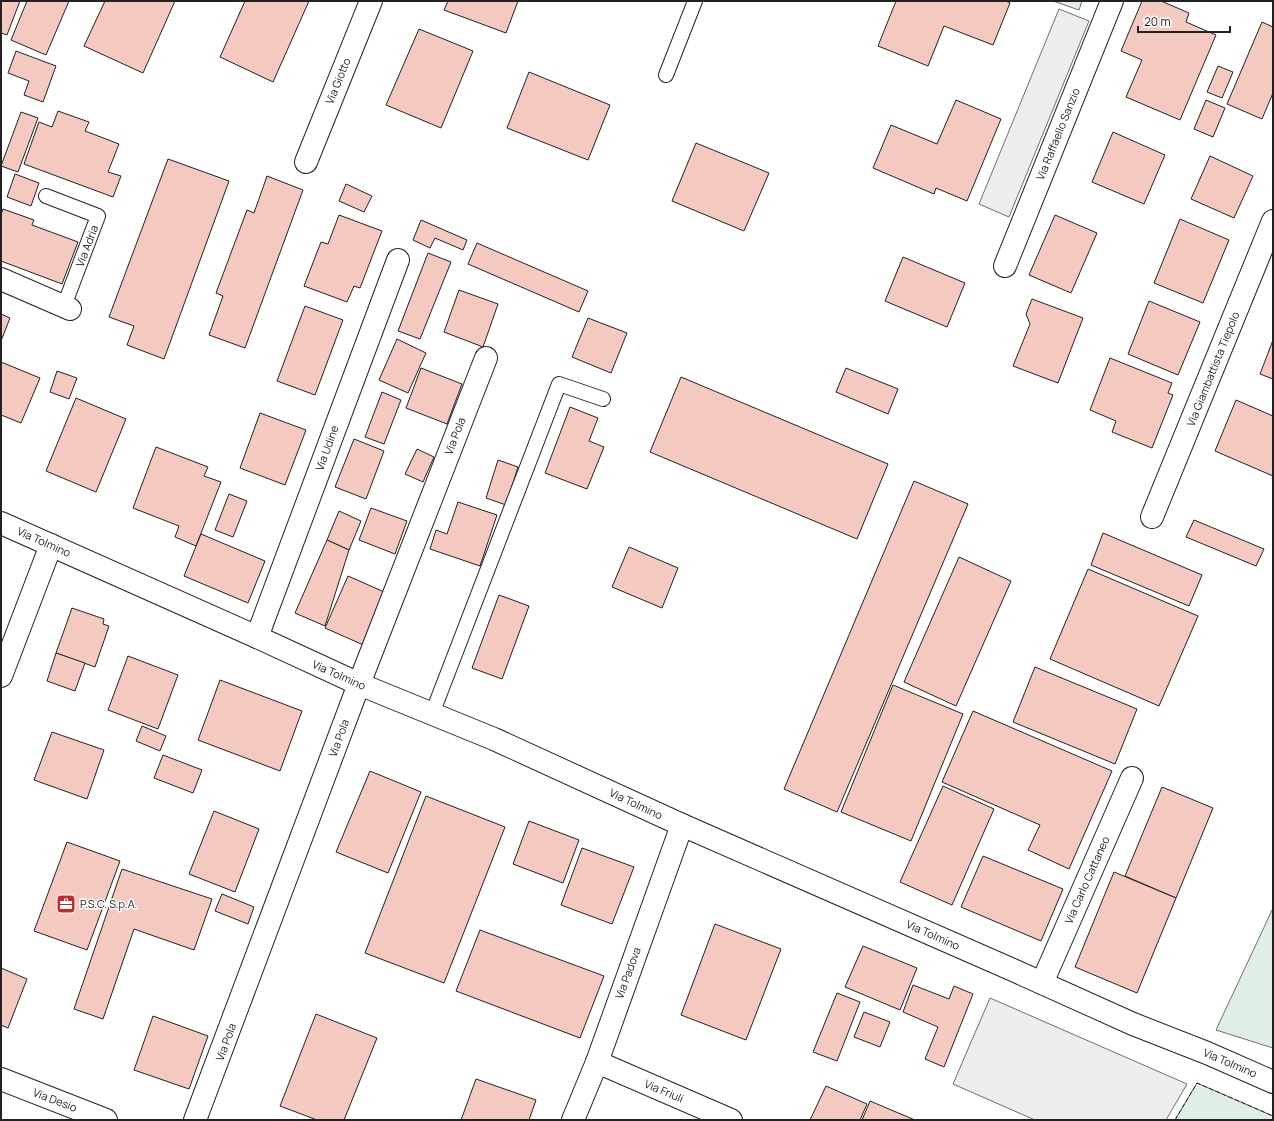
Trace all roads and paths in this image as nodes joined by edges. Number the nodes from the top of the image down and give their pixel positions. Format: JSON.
{"nodes":[{"id":1,"x":370,"y":1,"type":"edge"},
{"id":2,"x":695,"y":1,"type":"edge"},
{"id":3,"x":1112,"y":1,"type":"edge"},
{"id":4,"x":666,"y":75,"type":"dead end"},
{"id":5,"x":306,"y":162,"type":"dead end"},
{"id":6,"x":46,"y":196,"type":"dead end"},
{"id":7,"x":1273,"y":221,"type":"edge"},
{"id":8,"x":398,"y":260,"type":"dead end"},
{"id":9,"x":1005,"y":266,"type":"dead end"},
{"id":10,"x":1,"y":279,"type":"edge"},
{"id":11,"x":67,"y":308,"type":"joint"},
{"id":12,"x":486,"y":358,"type":"dead end"},
{"id":13,"x":603,"y":399,"type":"dead end"},
{"id":14,"x":1152,"y":517,"type":"dead end"},
{"id":15,"x":1,"y":523,"type":"edge"},
{"id":16,"x":51,"y":545,"type":"junction"},
{"id":17,"x":257,"y":637,"type":"junction"},
{"id":18,"x":1,"y":676,"type":"edge"},
{"id":19,"x":359,"y":684,"type":"junction"},
{"id":20,"x":432,"y":714,"type":"junction"},
{"id":21,"x":1132,"y":778,"type":"dead end"},
{"id":22,"x":682,"y":825,"type":"junction"},
{"id":23,"x":1042,"y":983,"type":"junction"},
{"id":24,"x":597,"y":1062,"type":"junction"},
{"id":25,"x":2,"y":1082,"type":"edge"},
{"id":26,"x":1273,"y":1082,"type":"edge"},
{"id":27,"x":106,"y":1120,"type":"edge"},
{"id":28,"x":195,"y":1120,"type":"edge"},
{"id":29,"x":573,"y":1120,"type":"edge"},
{"id":30,"x":731,"y":1120,"type":"edge"}],
"edges":[{"from":1,"to":5,"type":"street","name":"Via Giotto"},
{"from":2,"to":4,"type":"lane"},
{"from":3,"to":9,"type":"street","name":"Via Raffaello Sanzio"},
{"from":6,"to":11,"type":"lane","name":"Via Adria"},
{"from":7,"to":14,"type":"street","name":"Via Giambattista Tiepolo"},
{"from":8,"to":17,"type":"street","name":"Via Udine"},
{"from":10,"to":11,"type":"street","name":"Via Adria"},
{"from":12,"to":19,"type":"street","name":"Via Pola"},
{"from":13,"to":20,"type":"lane"},
{"from":15,"to":16,"type":"street","name":"Via Tolmino"},
{"from":16,"to":17,"type":"street","name":"Via Tolmino"},
{"from":16,"to":18,"type":"street"},
{"from":17,"to":19,"type":"street","name":"Via Tolmino"},
{"from":19,"to":20,"type":"street","name":"Via Tolmino"},
{"from":19,"to":28,"type":"street","name":"Via Pola"},
{"from":20,"to":22,"type":"street","name":"Via Tolmino"},
{"from":21,"to":23,"type":"street","name":"Via Carlo Cattaneo"},
{"from":22,"to":23,"type":"street","name":"Via Tolmino"},
{"from":22,"to":24,"type":"street","name":"Via Padova"},
{"from":23,"to":26,"type":"street","name":"Via Tolmino"},
{"from":24,"to":29,"type":"street","name":"Via Padova"},
{"from":24,"to":30,"type":"street","name":"Via Friuli"},
{"from":25,"to":27,"type":"street","name":"Via Desio"}]}
